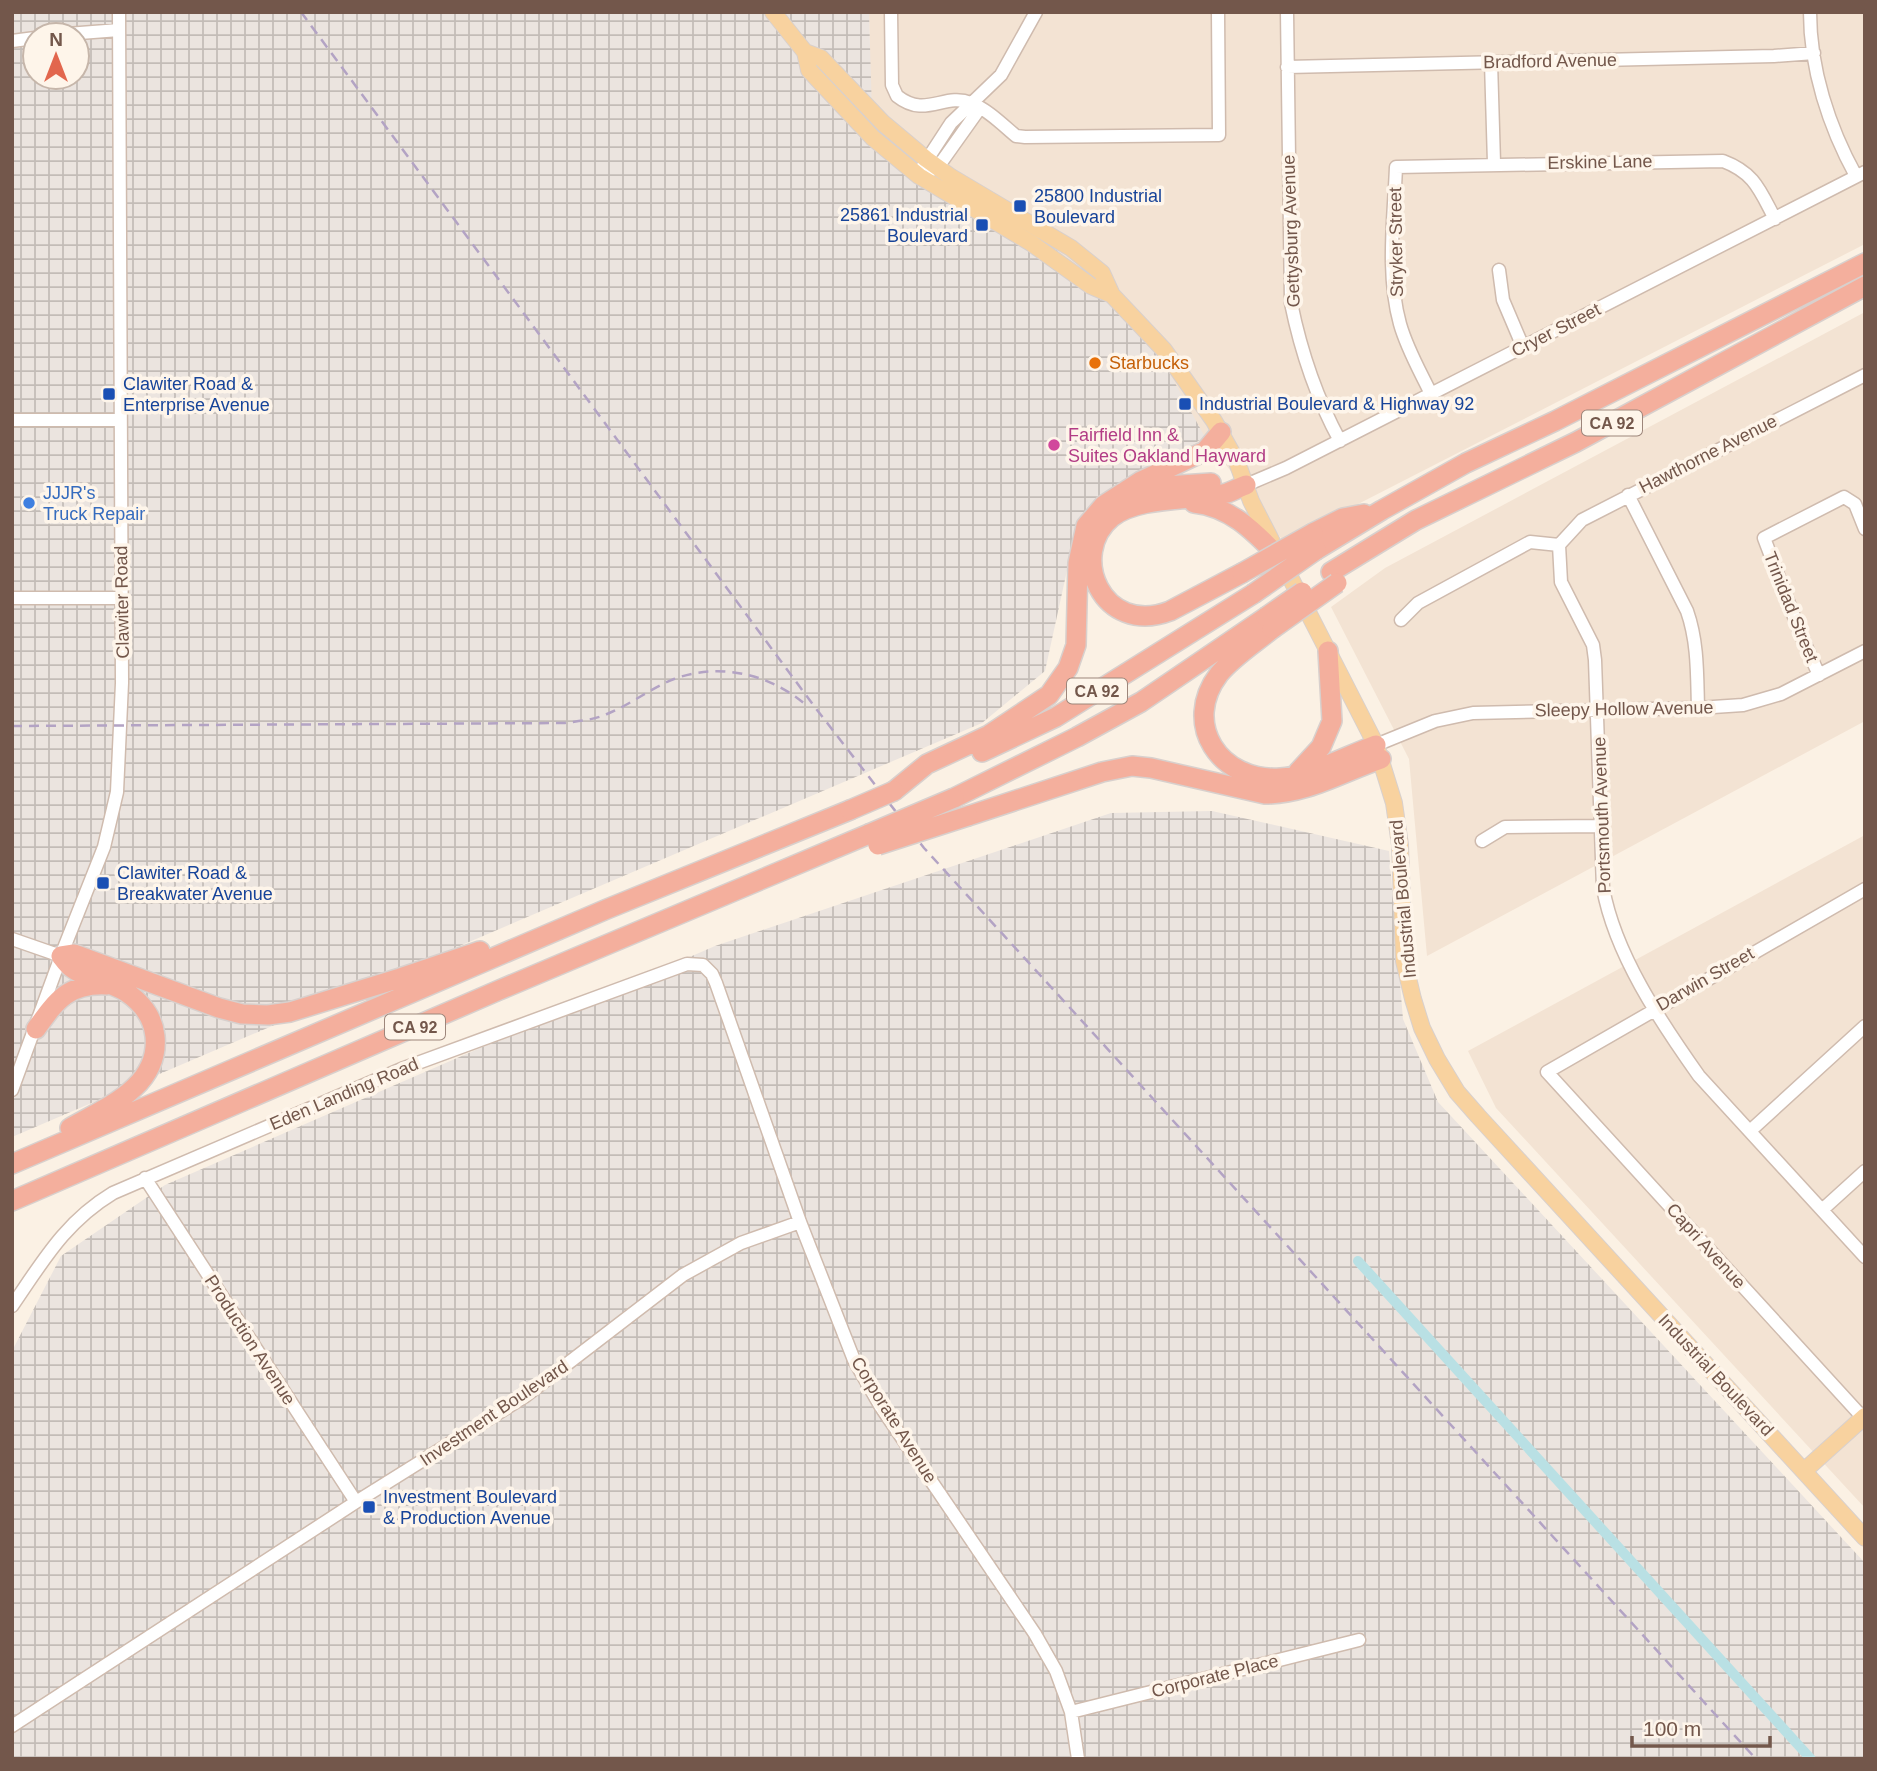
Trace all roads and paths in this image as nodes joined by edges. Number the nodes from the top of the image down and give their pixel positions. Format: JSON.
{"nodes":[{"id":1,"x":118,"y":12,"type":"edge"},
{"id":2,"x":773,"y":12,"type":"edge"},
{"id":3,"x":891,"y":12,"type":"edge"},
{"id":4,"x":1036,"y":12,"type":"edge"},
{"id":5,"x":1218,"y":12,"type":"edge"},
{"id":6,"x":1287,"y":12,"type":"edge"},
{"id":7,"x":1810,"y":12,"type":"edge"},
{"id":8,"x":118,"y":30,"type":"junction"},
{"id":9,"x":91,"y":32,"type":"edge"},
{"id":10,"x":805,"y":52,"type":"junction"},
{"id":11,"x":1814,"y":53,"type":"junction"},
{"id":12,"x":1491,"y":62,"type":"junction"},
{"id":13,"x":1287,"y":67,"type":"junction"},
{"id":14,"x":936,"y":106,"type":"junction"},
{"id":15,"x":976,"y":106,"type":"junction"},
{"id":16,"x":948,"y":127,"type":"junction"},
{"id":17,"x":957,"y":141,"type":"junction"},
{"id":18,"x":932,"y":163,"type":"junction"},
{"id":19,"x":1494,"y":163,"type":"junction"},
{"id":20,"x":1396,"y":167,"type":"joint"},
{"id":21,"x":1861,"y":174,"type":"edge"},
{"id":22,"x":919,"y":176,"type":"junction"},
{"id":23,"x":1775,"y":219,"type":"junction"},
{"id":24,"x":1865,"y":263,"type":"edge"},
{"id":25,"x":1499,"y":270,"type":"dead end"},
{"id":26,"x":1865,"y":286,"type":"edge"},
{"id":27,"x":1112,"y":295,"type":"junction"},
{"id":28,"x":1865,"y":295,"type":"edge"},
{"id":29,"x":1772,"y":336,"type":"junction"},
{"id":30,"x":1523,"y":347,"type":"junction"},
{"id":31,"x":1865,"y":374,"type":"edge"},
{"id":32,"x":1431,"y":394,"type":"junction"},
{"id":33,"x":12,"y":420,"type":"edge"},
{"id":34,"x":120,"y":420,"type":"junction"},
{"id":35,"x":1221,"y":432,"type":"junction"},
{"id":36,"x":1339,"y":441,"type":"junction"},
{"id":37,"x":1246,"y":485,"type":"junction"},
{"id":38,"x":1132,"y":488,"type":"junction"},
{"id":39,"x":1628,"y":495,"type":"junction"},
{"id":40,"x":1172,"y":501,"type":"junction"},
{"id":41,"x":1865,"y":529,"type":"edge"},
{"id":42,"x":1314,"y":542,"type":"junction"},
{"id":43,"x":1559,"y":545,"type":"junction"},
{"id":44,"x":1283,"y":561,"type":"junction"},
{"id":45,"x":12,"y":598,"type":"edge"},
{"id":46,"x":121,"y":598,"type":"junction"},
{"id":47,"x":1401,"y":620,"type":"dead end"},
{"id":48,"x":1269,"y":623,"type":"junction"},
{"id":49,"x":1328,"y":651,"type":"junction"},
{"id":50,"x":1865,"y":651,"type":"edge"},
{"id":51,"x":1819,"y":675,"type":"junction"},
{"id":52,"x":1698,"y":708,"type":"junction"},
{"id":53,"x":1598,"y":710,"type":"junction"},
{"id":54,"x":1378,"y":752,"type":"junction"},
{"id":55,"x":931,"y":769,"type":"junction"},
{"id":56,"x":1295,"y":775,"type":"junction"},
{"id":57,"x":1602,"y":826,"type":"junction"},
{"id":58,"x":874,"y":840,"type":"junction"},
{"id":59,"x":1482,"y":841,"type":"dead end"},
{"id":60,"x":1865,"y":888,"type":"edge"},
{"id":61,"x":607,"y":909,"type":"junction"},
{"id":62,"x":12,"y":939,"type":"edge"},
{"id":63,"x":61,"y":956,"type":"junction"},
{"id":64,"x":716,"y":983,"type":"joint"},
{"id":65,"x":114,"y":986,"type":"junction"},
{"id":66,"x":1656,"y":1008,"type":"junction"},
{"id":67,"x":1865,"y":1026,"type":"edge"},
{"id":68,"x":36,"y":1029,"type":"junction"},
{"id":69,"x":1547,"y":1072,"type":"joint"},
{"id":70,"x":12,"y":1090,"type":"edge"},
{"id":71,"x":1750,"y":1131,"type":"junction"},
{"id":72,"x":12,"y":1163,"type":"edge"},
{"id":73,"x":1865,"y":1171,"type":"edge"},
{"id":74,"x":145,"y":1178,"type":"junction"},
{"id":75,"x":12,"y":1201,"type":"edge"},
{"id":76,"x":1822,"y":1210,"type":"junction"},
{"id":77,"x":800,"y":1222,"type":"junction"},
{"id":78,"x":1865,"y":1257,"type":"edge"},
{"id":79,"x":12,"y":1306,"type":"edge"},
{"id":80,"x":1864,"y":1418,"type":"edge"},
{"id":81,"x":1804,"y":1471,"type":"junction"},
{"id":82,"x":356,"y":1502,"type":"junction"},
{"id":83,"x":1865,"y":1538,"type":"edge"},
{"id":84,"x":1359,"y":1640,"type":"dead end"},
{"id":85,"x":1071,"y":1712,"type":"junction"},
{"id":86,"x":12,"y":1726,"type":"edge"},
{"id":87,"x":1078,"y":1759,"type":"edge"}],
"edges":[{"from":1,"to":8,"type":"street","name":"Clawiter Road"},
{"from":2,"to":10,"type":"main road","name":"Industrial Boulevard"},
{"from":3,"to":14,"type":"street"},
{"from":4,"to":15,"type":"street"},
{"from":5,"to":15,"type":"street"},
{"from":6,"to":13,"type":"street","name":"Gettysburg Avenue"},
{"from":7,"to":11,"type":"street"},
{"from":8,"to":9,"type":"street"},
{"from":8,"to":34,"type":"street","name":"Clawiter Road"},
{"from":10,"to":18,"type":"main road","name":"Industrial Boulevard"},
{"from":10,"to":22,"type":"main road","name":"Industrial Boulevard"},
{"from":11,"to":12,"type":"street","name":"Bradford Avenue"},
{"from":11,"to":21,"type":"street"},
{"from":12,"to":13,"type":"street","name":"Bradford Avenue"},
{"from":12,"to":19,"type":"street"},
{"from":13,"to":36,"type":"street","name":"Gettysburg Avenue"},
{"from":14,"to":15,"type":"street"},
{"from":14,"to":16,"type":"street"},
{"from":15,"to":16,"type":"street"},
{"from":15,"to":17,"type":"street"},
{"from":16,"to":17,"type":"street"},
{"from":16,"to":18,"type":"street"},
{"from":17,"to":18,"type":"street"},
{"from":18,"to":22,"type":"street"},
{"from":18,"to":27,"type":"main road","name":"Industrial Boulevard"},
{"from":19,"to":20,"type":"street","name":"Erskine Lane"},
{"from":19,"to":23,"type":"street","name":"Erskine Lane"},
{"from":20,"to":32,"type":"street","name":"Stryker Street"},
{"from":21,"to":23,"type":"street","name":"Cryer Street"},
{"from":22,"to":27,"type":"main road","name":"Industrial Boulevard"},
{"from":23,"to":30,"type":"street","name":"Cryer Street"},
{"from":24,"to":42,"type":"highway","number":"CA 92"},
{"from":25,"to":30,"type":"street"},
{"from":26,"to":29,"type":"highway","number":"CA 92"},
{"from":27,"to":35,"type":"main road","name":"Industrial Boulevard"},
{"from":28,"to":29,"type":"highway"},
{"from":29,"to":48,"type":"highway","number":"CA 92","bridge":true},
{"from":30,"to":32,"type":"street","name":"Cryer Street"},
{"from":31,"to":39,"type":"street","name":"Hawthorne Avenue"},
{"from":32,"to":36,"type":"street","name":"Cryer Street"},
{"from":33,"to":34,"type":"street"},
{"from":34,"to":46,"type":"street","name":"Clawiter Road"},
{"from":35,"to":37,"type":"main road","name":"Industrial Boulevard"},
{"from":35,"to":38,"type":"highway"},
{"from":36,"to":37,"type":"street","name":"Cryer Street"},
{"from":37,"to":38,"type":"highway"},
{"from":37,"to":40,"type":"highway"},
{"from":37,"to":44,"type":"main road","name":"Industrial Boulevard"},
{"from":38,"to":55,"type":"highway"},
{"from":39,"to":43,"type":"street","name":"Hawthorne Avenue"},
{"from":39,"to":52,"type":"street"},
{"from":40,"to":42,"type":"highway","bridge":true},
{"from":40,"to":44,"type":"highway"},
{"from":41,"to":51,"type":"street","name":"Trinidad Street"},
{"from":42,"to":55,"type":"highway","number":"CA 92","bridge":true},
{"from":43,"to":47,"type":"street"},
{"from":43,"to":53,"type":"street","name":"Portsmouth Avenue"},
{"from":44,"to":49,"type":"main road","name":"Industrial Boulevard"},
{"from":45,"to":46,"type":"street"},
{"from":46,"to":63,"type":"street","name":"Clawiter Road"},
{"from":48,"to":56,"type":"highway"},
{"from":48,"to":58,"type":"highway","number":"CA 92","bridge":true},
{"from":49,"to":54,"type":"main road","name":"Industrial Boulevard"},
{"from":49,"to":56,"type":"highway"},
{"from":50,"to":51,"type":"street","name":"Sleepy Hollow Avenue"},
{"from":51,"to":52,"type":"street","name":"Sleepy Hollow Avenue"},
{"from":52,"to":53,"type":"street","name":"Sleepy Hollow Avenue"},
{"from":53,"to":54,"type":"street","name":"Sleepy Hollow Avenue"},
{"from":53,"to":57,"type":"street","name":"Portsmouth Avenue"},
{"from":54,"to":56,"type":"highway"},
{"from":54,"to":58,"type":"highway","bridge":true},
{"from":54,"to":81,"type":"main road","name":"Industrial Boulevard"},
{"from":55,"to":61,"type":"highway","number":"CA 92","bridge":true},
{"from":57,"to":59,"type":"street"},
{"from":57,"to":66,"type":"street","name":"Portsmouth Avenue"},
{"from":58,"to":75,"type":"highway","number":"CA 92"},
{"from":60,"to":66,"type":"street","name":"Darwin Street"},
{"from":61,"to":63,"type":"highway"},
{"from":61,"to":72,"type":"highway","number":"CA 92"},
{"from":62,"to":63,"type":"street"},
{"from":63,"to":65,"type":"highway"},
{"from":63,"to":68,"type":"street","name":"Clawiter Road"},
{"from":64,"to":74,"type":"street","name":"Eden Landing Road"},
{"from":64,"to":77,"type":"street","name":"Corporate Avenue"},
{"from":65,"to":68,"type":"highway"},
{"from":65,"to":72,"type":"highway"},
{"from":66,"to":69,"type":"street","name":"Darwin Street"},
{"from":66,"to":71,"type":"street","name":"Portsmouth Avenue"},
{"from":67,"to":71,"type":"street"},
{"from":68,"to":70,"type":"street","name":"Clawiter Road"},
{"from":69,"to":80,"type":"street","name":"Capri Avenue"},
{"from":71,"to":76,"type":"street","name":"Portsmouth Avenue"},
{"from":73,"to":76,"type":"street"},
{"from":74,"to":79,"type":"street","name":"Eden Landing Road"},
{"from":74,"to":82,"type":"street","name":"Production Avenue"},
{"from":76,"to":78,"type":"street","name":"Portsmouth Avenue"},
{"from":77,"to":82,"type":"street","name":"Investment Boulevard"},
{"from":77,"to":85,"type":"street","name":"Corporate Avenue"},
{"from":80,"to":81,"type":"main road"},
{"from":81,"to":83,"type":"main road","name":"Industrial Boulevard"},
{"from":82,"to":86,"type":"street","name":"Investment Boulevard"},
{"from":84,"to":85,"type":"street","name":"Corporate Place"},
{"from":85,"to":87,"type":"street","name":"Corporate Avenue"}]}
